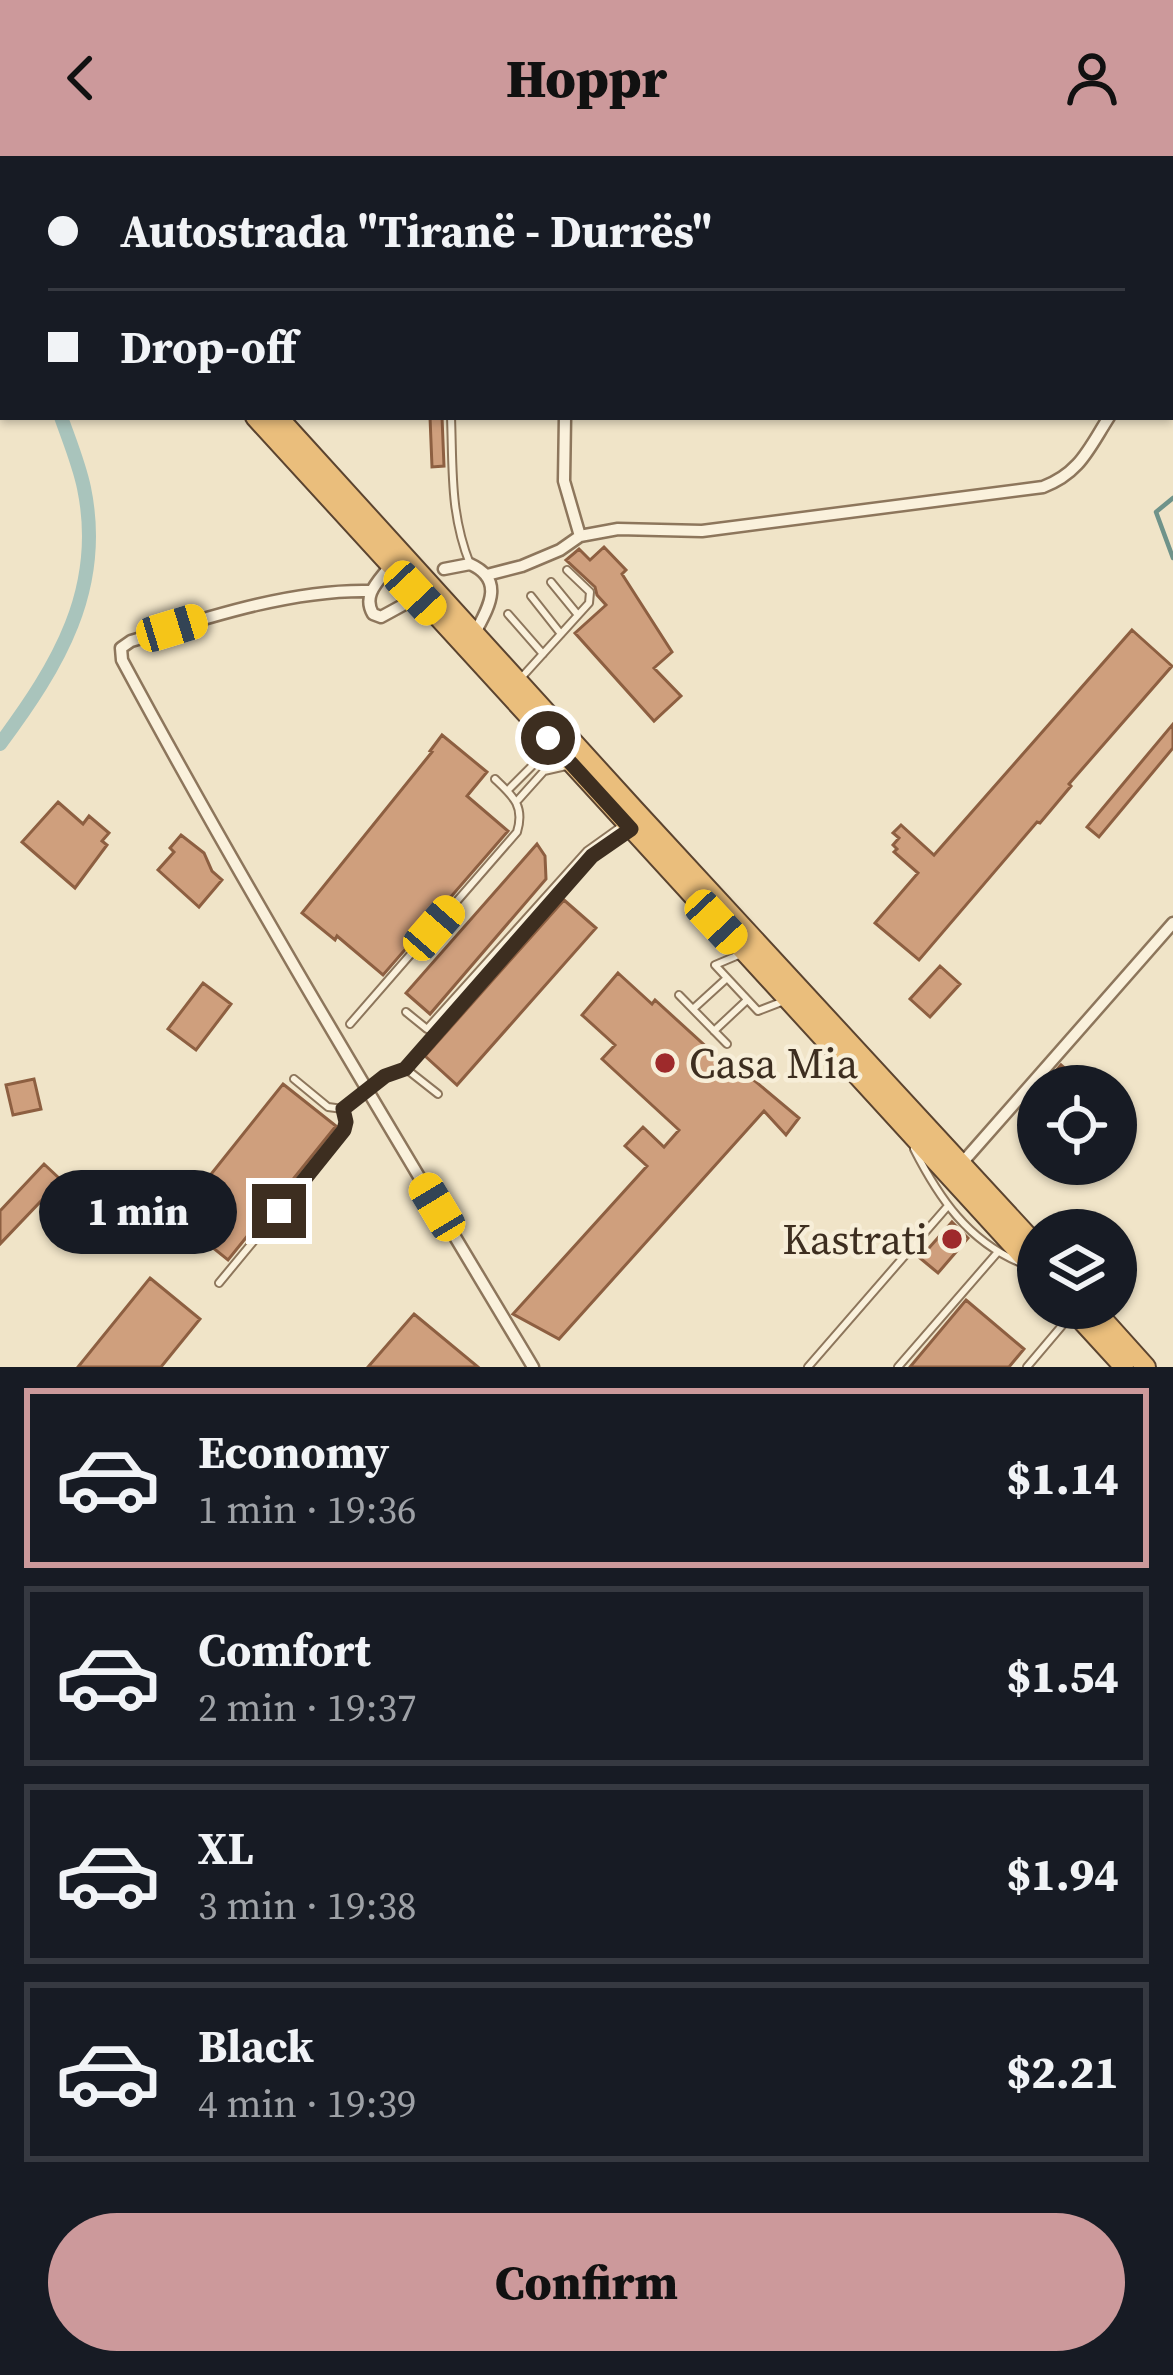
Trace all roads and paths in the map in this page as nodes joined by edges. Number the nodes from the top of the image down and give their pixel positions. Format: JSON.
{"nodes":[{"id":1,"x":258,"y":420,"type":"edge"},
{"id":2,"x":281,"y":420,"type":"edge"},
{"id":3,"x":451,"y":420,"type":"edge"},
{"id":4,"x":565,"y":420,"type":"edge"},
{"id":5,"x":1107,"y":420,"type":"edge"},
{"id":6,"x":580,"y":536,"type":"junction"},
{"id":7,"x":470,"y":564,"type":"junction"},
{"id":8,"x":390,"y":566,"type":"junction"},
{"id":9,"x":444,"y":568,"type":"dead end"},
{"id":10,"x":568,"y":570,"type":"dead end"},
{"id":11,"x":487,"y":575,"type":"junction"},
{"id":12,"x":551,"y":582,"type":"dead end"},
{"id":13,"x":370,"y":591,"type":"junction"},
{"id":14,"x":531,"y":596,"type":"dead end"},
{"id":15,"x":403,"y":605,"type":"dead end"},
{"id":16,"x":508,"y":614,"type":"dead end"},
{"id":17,"x":578,"y":615,"type":"junction"},
{"id":18,"x":475,"y":633,"type":"junction"},
{"id":19,"x":561,"y":634,"type":"junction"},
{"id":20,"x":543,"y":654,"type":"junction"},
{"id":21,"x":518,"y":681,"type":"junction"},
{"id":22,"x":548,"y":738,"type":"junction"},
{"id":23,"x":581,"y":774,"type":"junction"},
{"id":24,"x":495,"y":778,"type":"dead end"},
{"id":25,"x":508,"y":790,"type":"junction"},
{"id":26,"x":518,"y":800,"type":"junction"},
{"id":27,"x":628,"y":826,"type":"junction"},
{"id":28,"x":1173,"y":923,"type":"edge"},
{"id":29,"x":744,"y":952,"type":"junction"},
{"id":30,"x":727,"y":978,"type":"junction"},
{"id":31,"x":679,"y":995,"type":"dead end"},
{"id":32,"x":748,"y":1000,"type":"junction"},
{"id":33,"x":787,"y":1000,"type":"junction"},
{"id":34,"x":693,"y":1009,"type":"junction"},
{"id":35,"x":406,"y":1012,"type":"dead end"},
{"id":36,"x":350,"y":1024,"type":"dead end"},
{"id":37,"x":715,"y":1031,"type":"junction"},
{"id":38,"x":727,"y":1044,"type":"dead end"},
{"id":39,"x":405,"y":1069,"type":"junction"},
{"id":40,"x":294,"y":1079,"type":"dead end"},
{"id":41,"x":367,"y":1091,"type":"junction"},
{"id":42,"x":438,"y":1094,"type":"dead end"},
{"id":43,"x":343,"y":1109,"type":"junction"},
{"id":44,"x":902,"y":1124,"type":"junction"},
{"id":45,"x":962,"y":1163,"type":"junction"},
{"id":46,"x":947,"y":1207,"type":"junction"},
{"id":47,"x":1017,"y":1224,"type":"edge"},
{"id":48,"x":1017,"y":1250,"type":"edge"},
{"id":49,"x":997,"y":1253,"type":"junction"},
{"id":50,"x":1017,"y":1262,"type":"edge"},
{"id":51,"x":220,"y":1283,"type":"dead end"},
{"id":52,"x":1061,"y":1329,"type":"edge"},
{"id":53,"x":1095,"y":1329,"type":"edge"},
{"id":54,"x":1102,"y":1329,"type":"edge"},
{"id":55,"x":532,"y":1367,"type":"edge"},
{"id":56,"x":808,"y":1367,"type":"edge"},
{"id":57,"x":898,"y":1367,"type":"edge"},
{"id":58,"x":1028,"y":1367,"type":"edge"},
{"id":59,"x":1124,"y":1367,"type":"edge"},
{"id":60,"x":1146,"y":1367,"type":"edge"}],
"edges":[{"from":1,"to":8,"type":"highway"},
{"from":2,"to":18,"type":"highway"},
{"from":3,"to":7,"type":"lane"},
{"from":4,"to":6,"type":"street"},
{"from":5,"to":6,"type":"street"},
{"from":6,"to":11,"type":"street"},
{"from":7,"to":9,"type":"street"},
{"from":7,"to":11,"type":"street"},
{"from":8,"to":13,"type":"street"},
{"from":8,"to":22,"type":"highway"},
{"from":10,"to":17,"type":"lane"},
{"from":11,"to":18,"type":"street"},
{"from":12,"to":17,"type":"lane"},
{"from":13,"to":15,"type":"street"},
{"from":13,"to":41,"type":"street"},
{"from":14,"to":19,"type":"lane"},
{"from":16,"to":20,"type":"lane"},
{"from":17,"to":19,"type":"lane"},
{"from":18,"to":21,"type":"highway"},
{"from":19,"to":20,"type":"lane"},
{"from":20,"to":21,"type":"lane"},
{"from":21,"to":45,"type":"highway"},
{"from":22,"to":23,"type":"highway"},
{"from":22,"to":25,"type":"lane"},
{"from":23,"to":26,"type":"lane"},
{"from":23,"to":27,"type":"highway"},
{"from":24,"to":25,"type":"lane"},
{"from":25,"to":26,"type":"lane"},
{"from":26,"to":36,"type":"lane"},
{"from":27,"to":29,"type":"highway"},
{"from":27,"to":35,"type":"lane"},
{"from":27,"to":39,"type":"lane"},
{"from":28,"to":45,"type":"street"},
{"from":29,"to":30,"type":"lane"},
{"from":29,"to":33,"type":"highway"},
{"from":30,"to":32,"type":"lane"},
{"from":30,"to":34,"type":"lane"},
{"from":31,"to":34,"type":"lane"},
{"from":32,"to":33,"type":"lane"},
{"from":32,"to":37,"type":"lane"},
{"from":33,"to":44,"type":"highway"},
{"from":34,"to":37,"type":"lane"},
{"from":37,"to":38,"type":"lane"},
{"from":39,"to":41,"type":"lane"},
{"from":39,"to":42,"type":"lane"},
{"from":40,"to":43,"type":"lane"},
{"from":41,"to":43,"type":"lane"},
{"from":41,"to":55,"type":"street"},
{"from":43,"to":51,"type":"lane"},
{"from":44,"to":46,"type":"lane"},
{"from":44,"to":48,"type":"highway"},
{"from":45,"to":47,"type":"highway"},
{"from":46,"to":49,"type":"lane"},
{"from":46,"to":56,"type":"lane"},
{"from":49,"to":50,"type":"lane"},
{"from":49,"to":57,"type":"lane"},
{"from":52,"to":58,"type":"lane"},
{"from":53,"to":59,"type":"highway"},
{"from":54,"to":60,"type":"highway"}]}
